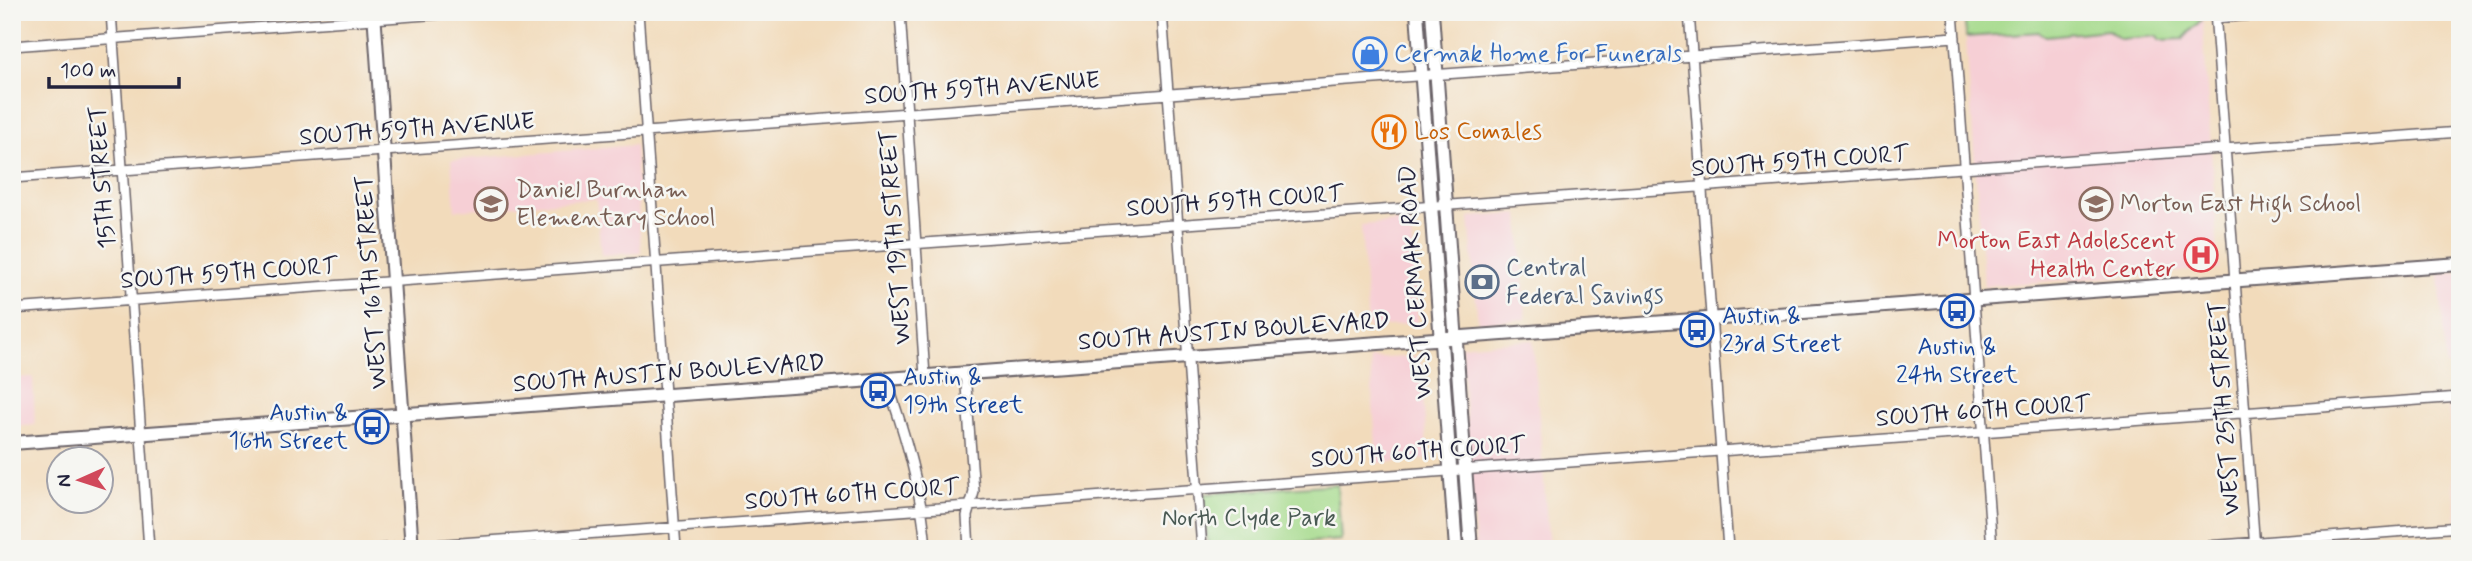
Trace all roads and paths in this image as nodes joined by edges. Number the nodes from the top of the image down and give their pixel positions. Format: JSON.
{"nodes":[{"id":1,"x":111,"y":12,"type":"edge"},
{"id":2,"x":467,"y":12,"type":"edge"},
{"id":3,"x":638,"y":12,"type":"edge"},
{"id":4,"x":900,"y":12,"type":"edge"},
{"id":5,"x":1162,"y":12,"type":"edge"},
{"id":6,"x":1418,"y":12,"type":"edge"},
{"id":7,"x":1433,"y":12,"type":"edge"},
{"id":8,"x":1689,"y":12,"type":"edge"},
{"id":9,"x":1953,"y":12,"type":"edge"},
{"id":10,"x":2290,"y":12,"type":"edge"},
{"id":11,"x":2215,"y":15,"type":"edge"},
{"id":12,"x":374,"y":16,"type":"edge"},
{"id":13,"x":1955,"y":37,"type":"junction"},
{"id":14,"x":113,"y":38,"type":"junction"},
{"id":15,"x":12,"y":46,"type":"edge"},
{"id":16,"x":1692,"y":56,"type":"junction"},
{"id":17,"x":1437,"y":75,"type":"junction"},
{"id":18,"x":1422,"y":76,"type":"junction"},
{"id":19,"x":1168,"y":94,"type":"junction"},
{"id":20,"x":907,"y":113,"type":"junction"},
{"id":21,"x":646,"y":132,"type":"junction"},
{"id":22,"x":2460,"y":132,"type":"edge"},
{"id":23,"x":2225,"y":149,"type":"junction"},
{"id":24,"x":384,"y":151,"type":"junction"},
{"id":25,"x":1965,"y":169,"type":"junction"},
{"id":26,"x":122,"y":170,"type":"junction"},
{"id":27,"x":12,"y":178,"type":"edge"},
{"id":28,"x":1701,"y":188,"type":"junction"},
{"id":29,"x":1446,"y":206,"type":"junction"},
{"id":30,"x":1431,"y":207,"type":"junction"},
{"id":31,"x":1178,"y":226,"type":"junction"},
{"id":32,"x":916,"y":244,"type":"junction"},
{"id":33,"x":656,"y":263,"type":"junction"},
{"id":34,"x":2460,"y":264,"type":"edge"},
{"id":35,"x":2234,"y":280,"type":"junction"},
{"id":36,"x":393,"y":282,"type":"junction"},
{"id":37,"x":1974,"y":299,"type":"junction"},
{"id":38,"x":131,"y":301,"type":"junction"},
{"id":39,"x":12,"y":309,"type":"edge"},
{"id":40,"x":1710,"y":319,"type":"junction"},
{"id":41,"x":1456,"y":337,"type":"junction"},
{"id":42,"x":1441,"y":338,"type":"junction"},
{"id":43,"x":1187,"y":357,"type":"junction"},
{"id":44,"x":965,"y":373,"type":"junction"},
{"id":45,"x":925,"y":376,"type":"junction"},
{"id":46,"x":886,"y":379,"type":"junction"},
{"id":47,"x":665,"y":395,"type":"junction"},
{"id":48,"x":2460,"y":397,"type":"edge"},
{"id":49,"x":2244,"y":412,"type":"junction"},
{"id":50,"x":402,"y":414,"type":"junction"},
{"id":51,"x":1984,"y":431,"type":"junction"},
{"id":52,"x":141,"y":433,"type":"junction"},
{"id":53,"x":12,"y":443,"type":"edge"},
{"id":54,"x":1720,"y":451,"type":"junction"},
{"id":55,"x":1466,"y":469,"type":"junction"},
{"id":56,"x":1451,"y":470,"type":"junction"},
{"id":57,"x":1197,"y":489,"type":"junction"},
{"id":58,"x":968,"y":506,"type":"junction"},
{"id":59,"x":923,"y":509,"type":"junction"},
{"id":60,"x":675,"y":527,"type":"junction"},
{"id":61,"x":2460,"y":527,"type":"edge"},
{"id":62,"x":2255,"y":546,"type":"edge"},
{"id":63,"x":412,"y":547,"type":"edge"},
{"id":64,"x":149,"y":549,"type":"edge"},
{"id":65,"x":379,"y":549,"type":"edge"},
{"id":66,"x":676,"y":549,"type":"edge"},
{"id":67,"x":926,"y":549,"type":"edge"},
{"id":68,"x":969,"y":549,"type":"edge"},
{"id":69,"x":1202,"y":549,"type":"edge"},
{"id":70,"x":1457,"y":549,"type":"edge"},
{"id":71,"x":1471,"y":549,"type":"edge"},
{"id":72,"x":1728,"y":549,"type":"edge"},
{"id":73,"x":1992,"y":549,"type":"edge"},
{"id":74,"x":2168,"y":549,"type":"edge"}],
"edges":[{"from":1,"to":14,"type":"street","name":"15TH STREET"},
{"from":2,"to":12,"type":"street"},
{"from":3,"to":21,"type":"street"},
{"from":4,"to":20,"type":"street","name":"WEST 19TH STREET"},
{"from":5,"to":19,"type":"street"},
{"from":6,"to":18,"type":"street","name":"WEST CERMAK ROAD"},
{"from":7,"to":17,"type":"street","name":"WEST CERMAK ROAD"},
{"from":8,"to":16,"type":"street"},
{"from":9,"to":13,"type":"street"},
{"from":10,"to":11,"type":"street"},
{"from":11,"to":23,"type":"street","name":"WEST 25TH STREET"},
{"from":12,"to":14,"type":"street"},
{"from":12,"to":24,"type":"street","name":"WEST 16TH STREET"},
{"from":13,"to":16,"type":"street","name":"SOUTH 59TH AVENUE"},
{"from":13,"to":25,"type":"street"},
{"from":14,"to":15,"type":"street"},
{"from":14,"to":26,"type":"street","name":"15TH STREET"},
{"from":16,"to":17,"type":"street","name":"SOUTH 59TH AVENUE"},
{"from":16,"to":28,"type":"street"},
{"from":17,"to":18,"type":"street","name":"SOUTH 59TH AVENUE"},
{"from":17,"to":29,"type":"street","name":"WEST CERMAK ROAD"},
{"from":18,"to":19,"type":"street","name":"SOUTH 59TH AVENUE"},
{"from":18,"to":30,"type":"street","name":"WEST CERMAK ROAD"},
{"from":19,"to":20,"type":"street","name":"SOUTH 59TH AVENUE"},
{"from":19,"to":31,"type":"street"},
{"from":20,"to":21,"type":"street","name":"SOUTH 59TH AVENUE"},
{"from":20,"to":32,"type":"street","name":"WEST 19TH STREET"},
{"from":21,"to":24,"type":"street","name":"SOUTH 59TH AVENUE"},
{"from":21,"to":33,"type":"street"},
{"from":22,"to":23,"type":"street","name":"SOUTH 59TH COURT"},
{"from":23,"to":25,"type":"street","name":"SOUTH 59TH COURT"},
{"from":23,"to":35,"type":"street","name":"WEST 25TH STREET"},
{"from":24,"to":26,"type":"street","name":"SOUTH 59TH AVENUE"},
{"from":24,"to":36,"type":"street","name":"WEST 16TH STREET"},
{"from":25,"to":28,"type":"street","name":"SOUTH 59TH COURT"},
{"from":25,"to":37,"type":"street"},
{"from":26,"to":27,"type":"street","name":"SOUTH 59TH AVENUE"},
{"from":26,"to":38,"type":"street","name":"15TH STREET"},
{"from":28,"to":29,"type":"street","name":"SOUTH 59TH COURT"},
{"from":28,"to":40,"type":"street"},
{"from":29,"to":30,"type":"street","name":"SOUTH 59TH COURT"},
{"from":29,"to":41,"type":"street","name":"WEST CERMAK ROAD"},
{"from":30,"to":31,"type":"street","name":"SOUTH 59TH COURT"},
{"from":30,"to":42,"type":"street","name":"WEST CERMAK ROAD"},
{"from":31,"to":32,"type":"street","name":"SOUTH 59TH COURT"},
{"from":31,"to":43,"type":"street"},
{"from":32,"to":33,"type":"street","name":"SOUTH 59TH COURT"},
{"from":32,"to":45,"type":"street","name":"WEST 19TH STREET"},
{"from":33,"to":36,"type":"street","name":"SOUTH 59TH COURT"},
{"from":33,"to":47,"type":"street"},
{"from":34,"to":35,"type":"street","name":"SOUTH AUSTIN BOULEVARD"},
{"from":35,"to":37,"type":"street","name":"SOUTH AUSTIN BOULEVARD"},
{"from":35,"to":49,"type":"street","name":"WEST 25TH STREET"},
{"from":36,"to":38,"type":"street","name":"SOUTH 59TH COURT"},
{"from":36,"to":50,"type":"street","name":"WEST 16TH STREET"},
{"from":37,"to":40,"type":"street","name":"SOUTH AUSTIN BOULEVARD"},
{"from":37,"to":51,"type":"street"},
{"from":38,"to":39,"type":"street","name":"SOUTH 59TH COURT"},
{"from":38,"to":52,"type":"street","name":"15TH STREET"},
{"from":40,"to":41,"type":"street","name":"SOUTH AUSTIN BOULEVARD"},
{"from":40,"to":54,"type":"street"},
{"from":41,"to":42,"type":"street","name":"SOUTH AUSTIN BOULEVARD"},
{"from":41,"to":55,"type":"street","name":"WEST CERMAK ROAD"},
{"from":42,"to":43,"type":"street","name":"SOUTH AUSTIN BOULEVARD"},
{"from":42,"to":56,"type":"street","name":"WEST CERMAK ROAD"},
{"from":43,"to":44,"type":"street","name":"SOUTH AUSTIN BOULEVARD"},
{"from":43,"to":57,"type":"street"},
{"from":44,"to":45,"type":"street","name":"SOUTH AUSTIN BOULEVARD"},
{"from":44,"to":58,"type":"street"},
{"from":45,"to":46,"type":"street","name":"SOUTH AUSTIN BOULEVARD"},
{"from":46,"to":47,"type":"street","name":"SOUTH AUSTIN BOULEVARD"},
{"from":46,"to":59,"type":"street","name":"WEST 19TH STREET"},
{"from":47,"to":50,"type":"street","name":"SOUTH AUSTIN BOULEVARD"},
{"from":47,"to":60,"type":"street"},
{"from":48,"to":49,"type":"street","name":"SOUTH 60TH COURT"},
{"from":49,"to":51,"type":"street","name":"SOUTH 60TH COURT"},
{"from":49,"to":62,"type":"street","name":"WEST 25TH STREET"},
{"from":50,"to":52,"type":"street","name":"SOUTH AUSTIN BOULEVARD"},
{"from":50,"to":63,"type":"street","name":"WEST 16TH STREET"},
{"from":51,"to":54,"type":"street","name":"SOUTH 60TH COURT"},
{"from":51,"to":73,"type":"street"},
{"from":52,"to":53,"type":"street","name":"SOUTH AUSTIN BOULEVARD"},
{"from":52,"to":64,"type":"street","name":"15TH STREET"},
{"from":54,"to":55,"type":"street","name":"SOUTH 60TH COURT"},
{"from":54,"to":72,"type":"street"},
{"from":55,"to":56,"type":"street","name":"SOUTH 60TH COURT"},
{"from":55,"to":71,"type":"street","name":"WEST CERMAK ROAD"},
{"from":56,"to":57,"type":"street","name":"SOUTH 60TH COURT"},
{"from":56,"to":70,"type":"street","name":"WEST CERMAK ROAD"},
{"from":57,"to":58,"type":"street","name":"SOUTH 60TH COURT"},
{"from":57,"to":69,"type":"street"},
{"from":58,"to":59,"type":"street","name":"SOUTH 60TH COURT"},
{"from":58,"to":68,"type":"street"},
{"from":59,"to":60,"type":"street","name":"SOUTH 60TH COURT"},
{"from":59,"to":67,"type":"street","name":"WEST 19TH STREET"},
{"from":60,"to":63,"type":"street","name":"SOUTH 60TH COURT"},
{"from":60,"to":66,"type":"street"},
{"from":61,"to":62,"type":"street"},
{"from":62,"to":74,"type":"street"},
{"from":63,"to":65,"type":"street","name":"SOUTH 60TH COURT"}]}
